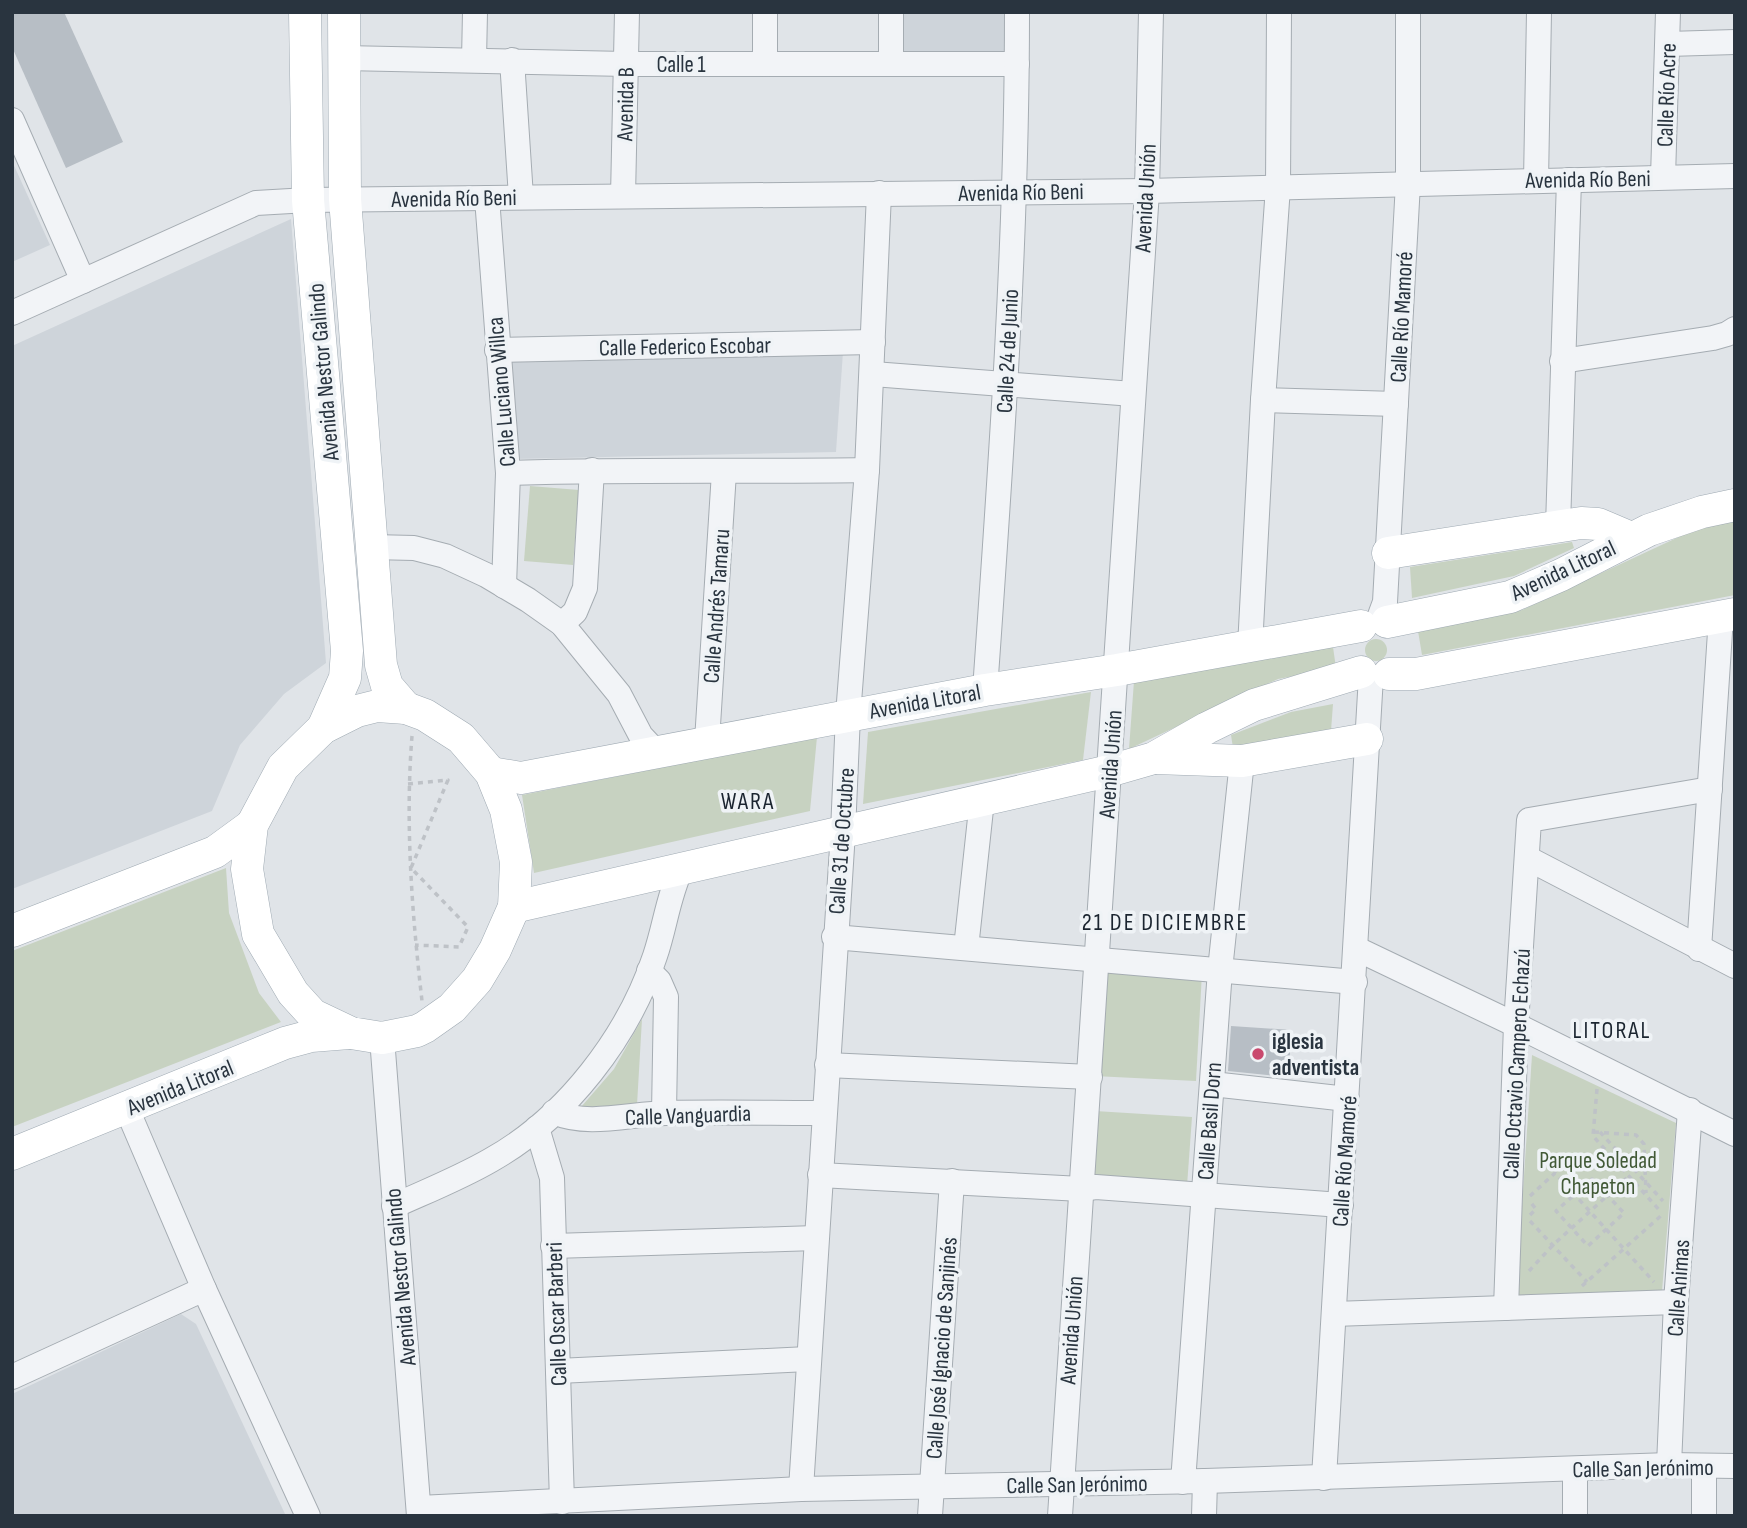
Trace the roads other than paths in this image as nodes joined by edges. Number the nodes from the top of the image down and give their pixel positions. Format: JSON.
{"nodes":[{"id":1,"x":305,"y":12,"type":"edge"},
{"id":2,"x":344,"y":12,"type":"edge"},
{"id":3,"x":475,"y":12,"type":"edge"},
{"id":4,"x":627,"y":12,"type":"edge"},
{"id":5,"x":765,"y":12,"type":"edge"},
{"id":6,"x":891,"y":12,"type":"edge"},
{"id":7,"x":1017,"y":12,"type":"edge"},
{"id":8,"x":1151,"y":12,"type":"edge"},
{"id":9,"x":1279,"y":12,"type":"edge"},
{"id":10,"x":1408,"y":12,"type":"edge"},
{"id":11,"x":1539,"y":12,"type":"edge"},
{"id":12,"x":1668,"y":12,"type":"edge"},
{"id":13,"x":1735,"y":42,"type":"edge"},
{"id":14,"x":1668,"y":44,"type":"junction"},
{"id":15,"x":344,"y":58,"type":"junction"},
{"id":16,"x":474,"y":60,"type":"junction"},
{"id":17,"x":512,"y":60,"type":"junction"},
{"id":18,"x":626,"y":64,"type":"junction"},
{"id":19,"x":765,"y":64,"type":"junction"},
{"id":20,"x":891,"y":64,"type":"junction"},
{"id":21,"x":1017,"y":64,"type":"junction"},
{"id":22,"x":12,"y":120,"type":"edge"},
{"id":23,"x":1735,"y":176,"type":"edge"},
{"id":24,"x":1663,"y":177,"type":"junction"},
{"id":25,"x":1569,"y":180,"type":"junction"},
{"id":26,"x":1536,"y":181,"type":"junction"},
{"id":27,"x":1408,"y":183,"type":"junction"},
{"id":28,"x":1278,"y":187,"type":"junction"},
{"id":29,"x":1147,"y":191,"type":"junction"},
{"id":30,"x":1015,"y":192,"type":"junction"},
{"id":31,"x":879,"y":193,"type":"junction"},
{"id":32,"x":622,"y":196,"type":"junction"},
{"id":33,"x":521,"y":197,"type":"junction"},
{"id":34,"x":487,"y":198,"type":"junction"},
{"id":35,"x":345,"y":199,"type":"junction"},
{"id":36,"x":308,"y":200,"type":"junction"},
{"id":37,"x":83,"y":281,"type":"junction"},
{"id":38,"x":12,"y":313,"type":"edge"},
{"id":39,"x":1735,"y":329,"type":"edge"},
{"id":40,"x":873,"y":342,"type":"junction"},
{"id":41,"x":496,"y":350,"type":"junction"},
{"id":42,"x":1562,"y":361,"type":"junction"},
{"id":43,"x":873,"y":374,"type":"junction"},
{"id":44,"x":1006,"y":386,"type":"junction"},
{"id":45,"x":1133,"y":394,"type":"junction"},
{"id":46,"x":1263,"y":400,"type":"junction"},
{"id":47,"x":1396,"y":404,"type":"junction"},
{"id":48,"x":867,"y":470,"type":"junction"},
{"id":49,"x":592,"y":471,"type":"junction"},
{"id":50,"x":724,"y":472,"type":"junction"},
{"id":51,"x":508,"y":473,"type":"junction"},
{"id":52,"x":1735,"y":505,"type":"edge"},
{"id":53,"x":1558,"y":526,"type":"junction"},
{"id":54,"x":1630,"y":538,"type":"junction"},
{"id":55,"x":372,"y":547,"type":"junction"},
{"id":56,"x":1388,"y":553,"type":"junction"},
{"id":57,"x":504,"y":586,"type":"junction"},
{"id":58,"x":1728,"y":616,"type":"edge"},
{"id":59,"x":1375,"y":623,"type":"junction"},
{"id":60,"x":562,"y":624,"type":"junction"},
{"id":61,"x":1250,"y":647,"type":"junction"},
{"id":62,"x":1117,"y":670,"type":"junction"},
{"id":63,"x":1374,"y":674,"type":"junction"},
{"id":64,"x":985,"y":690,"type":"junction"},
{"id":65,"x":410,"y":710,"type":"junction"},
{"id":66,"x":848,"y":715,"type":"junction"},
{"id":67,"x":323,"y":728,"type":"junction"},
{"id":68,"x":1367,"y":739,"type":"junction"},
{"id":69,"x":707,"y":741,"type":"junction"},
{"id":70,"x":657,"y":752,"type":"junction"},
{"id":71,"x":1154,"y":758,"type":"junction"},
{"id":72,"x":1242,"y":761,"type":"junction"},
{"id":73,"x":1109,"y":771,"type":"junction"},
{"id":74,"x":491,"y":773,"type":"junction"},
{"id":75,"x":1710,"y":789,"type":"junction"},
{"id":76,"x":982,"y":800,"type":"junction"},
{"id":77,"x":252,"y":825,"type":"junction"},
{"id":78,"x":843,"y":832,"type":"junction"},
{"id":79,"x":1527,"y":858,"type":"junction"},
{"id":80,"x":681,"y":869,"type":"junction"},
{"id":81,"x":514,"y":907,"type":"junction"},
{"id":82,"x":12,"y":931,"type":"edge"},
{"id":83,"x":834,"y":937,"type":"junction"},
{"id":84,"x":966,"y":948,"type":"junction"},
{"id":85,"x":1357,"y":949,"type":"junction"},
{"id":86,"x":1699,"y":949,"type":"junction"},
{"id":87,"x":1097,"y":960,"type":"junction"},
{"id":88,"x":1735,"y":967,"type":"edge"},
{"id":89,"x":1220,"y":970,"type":"junction"},
{"id":90,"x":649,"y":971,"type":"junction"},
{"id":91,"x":1355,"y":982,"type":"junction"},
{"id":92,"x":1516,"y":1025,"type":"junction"},
{"id":93,"x":351,"y":1033,"type":"junction"},
{"id":94,"x":382,"y":1038,"type":"junction"},
{"id":95,"x":827,"y":1065,"type":"junction"},
{"id":96,"x":1090,"y":1077,"type":"junction"},
{"id":97,"x":1212,"y":1084,"type":"junction"},
{"id":98,"x":1347,"y":1099,"type":"junction"},
{"id":99,"x":127,"y":1109,"type":"junction"},
{"id":100,"x":1690,"y":1110,"type":"junction"},
{"id":101,"x":823,"y":1112,"type":"junction"},
{"id":102,"x":664,"y":1113,"type":"junction"},
{"id":103,"x":545,"y":1120,"type":"junction"},
{"id":104,"x":1735,"y":1134,"type":"edge"},
{"id":105,"x":12,"y":1154,"type":"edge"},
{"id":106,"x":820,"y":1175,"type":"junction"},
{"id":107,"x":952,"y":1181,"type":"junction"},
{"id":108,"x":1081,"y":1189,"type":"junction"},
{"id":109,"x":1204,"y":1194,"type":"junction"},
{"id":110,"x":1341,"y":1205,"type":"junction"},
{"id":111,"x":394,"y":1206,"type":"junction"},
{"id":112,"x":816,"y":1238,"type":"junction"},
{"id":113,"x":553,"y":1247,"type":"junction"},
{"id":114,"x":204,"y":1289,"type":"junction"},
{"id":115,"x":1676,"y":1302,"type":"junction"},
{"id":116,"x":1506,"y":1308,"type":"junction"},
{"id":117,"x":1334,"y":1314,"type":"junction"},
{"id":118,"x":808,"y":1359,"type":"junction"},
{"id":119,"x":558,"y":1370,"type":"junction"},
{"id":120,"x":12,"y":1377,"type":"edge"},
{"id":121,"x":1669,"y":1465,"type":"junction"},
{"id":122,"x":1735,"y":1466,"type":"edge"},
{"id":123,"x":1704,"y":1467,"type":"junction"},
{"id":124,"x":1576,"y":1469,"type":"junction"},
{"id":125,"x":1324,"y":1478,"type":"junction"},
{"id":126,"x":1194,"y":1482,"type":"junction"},
{"id":127,"x":1060,"y":1483,"type":"junction"},
{"id":128,"x":931,"y":1488,"type":"junction"},
{"id":129,"x":801,"y":1489,"type":"junction"},
{"id":130,"x":562,"y":1502,"type":"junction"},
{"id":131,"x":735,"y":1504,"type":"edge"},
{"id":132,"x":609,"y":1508,"type":"edge"},
{"id":133,"x":419,"y":1512,"type":"edge"},
{"id":134,"x":308,"y":1516,"type":"edge"},
{"id":135,"x":930,"y":1516,"type":"edge"},
{"id":136,"x":1060,"y":1516,"type":"edge"},
{"id":137,"x":1204,"y":1516,"type":"edge"},
{"id":138,"x":1575,"y":1516,"type":"edge"},
{"id":139,"x":1704,"y":1516,"type":"edge"}],
"edges":[{"from":1,"to":36,"type":"main road","name":"Avenida Nestor Galindo"},
{"from":2,"to":15,"type":"main road","name":"Avenida Nestor Galindo"},
{"from":3,"to":16,"type":"street"},
{"from":4,"to":18,"type":"street","name":"Avenida B"},
{"from":5,"to":19,"type":"street"},
{"from":6,"to":20,"type":"street"},
{"from":7,"to":21,"type":"street","name":"Calle 24 de Junio"},
{"from":8,"to":29,"type":"street","name":"Avenida Unión"},
{"from":9,"to":28,"type":"street"},
{"from":10,"to":27,"type":"street","name":"Calle Río Mamoré"},
{"from":11,"to":26,"type":"street"},
{"from":12,"to":14,"type":"street","name":"Calle Río Acre"},
{"from":13,"to":14,"type":"street"},
{"from":14,"to":24,"type":"street","name":"Calle Río Acre"},
{"from":15,"to":16,"type":"street","name":"Calle 1"},
{"from":15,"to":35,"type":"main road","name":"Avenida Nestor Galindo"},
{"from":16,"to":17,"type":"street","name":"Calle 1"},
{"from":17,"to":18,"type":"street","name":"Calle 1"},
{"from":17,"to":33,"type":"street"},
{"from":18,"to":19,"type":"street","name":"Calle 1"},
{"from":18,"to":32,"type":"street","name":"Avenida B"},
{"from":19,"to":20,"type":"street","name":"Calle 1"},
{"from":20,"to":21,"type":"street","name":"Calle 1"},
{"from":21,"to":30,"type":"street","name":"Calle 24 de Junio"},
{"from":22,"to":37,"type":"street"},
{"from":23,"to":24,"type":"street","name":"Avenida Río Beni"},
{"from":24,"to":25,"type":"street","name":"Avenida Río Beni"},
{"from":25,"to":26,"type":"street","name":"Avenida Río Beni"},
{"from":25,"to":42,"type":"street"},
{"from":26,"to":27,"type":"street","name":"Avenida Río Beni"},
{"from":27,"to":28,"type":"street","name":"Avenida Río Beni"},
{"from":27,"to":47,"type":"street","name":"Calle Río Mamoré"},
{"from":28,"to":29,"type":"street","name":"Avenida Río Beni"},
{"from":28,"to":46,"type":"street"},
{"from":29,"to":30,"type":"street","name":"Avenida Río Beni"},
{"from":29,"to":45,"type":"street","name":"Avenida Unión"},
{"from":30,"to":31,"type":"street","name":"Avenida Río Beni"},
{"from":30,"to":44,"type":"street","name":"Calle 24 de Junio"},
{"from":31,"to":32,"type":"street","name":"Avenida Río Beni"},
{"from":31,"to":40,"type":"street","name":"Calle 31 de Octubre"},
{"from":32,"to":33,"type":"street","name":"Avenida Río Beni"},
{"from":33,"to":34,"type":"street","name":"Avenida Río Beni"},
{"from":34,"to":35,"type":"street","name":"Avenida Río Beni"},
{"from":34,"to":41,"type":"street","name":"Calle Luciano Willca"},
{"from":35,"to":36,"type":"street","name":"Avenida Río Beni"},
{"from":35,"to":55,"type":"main road","name":"Avenida Nestor Galindo"},
{"from":36,"to":37,"type":"street","name":"Avenida Río Beni"},
{"from":36,"to":67,"type":"main road","name":"Avenida Nestor Galindo"},
{"from":37,"to":38,"type":"street","name":"Avenida Río Beni"},
{"from":39,"to":42,"type":"street"},
{"from":40,"to":41,"type":"street","name":"Calle Federico Escobar"},
{"from":40,"to":43,"type":"street","name":"Calle 31 de Octubre"},
{"from":41,"to":51,"type":"street","name":"Calle Luciano Willca"},
{"from":42,"to":53,"type":"street"},
{"from":43,"to":44,"type":"street"},
{"from":43,"to":48,"type":"street","name":"Calle 31 de Octubre"},
{"from":44,"to":45,"type":"street"},
{"from":44,"to":64,"type":"street","name":"Calle 24 de Junio"},
{"from":45,"to":62,"type":"street","name":"Avenida Unión"},
{"from":46,"to":47,"type":"street"},
{"from":46,"to":61,"type":"street"},
{"from":47,"to":56,"type":"street","name":"Calle Río Mamoré"},
{"from":48,"to":50,"type":"street"},
{"from":48,"to":66,"type":"street","name":"Calle 31 de Octubre"},
{"from":49,"to":50,"type":"street"},
{"from":49,"to":51,"type":"street"},
{"from":49,"to":60,"type":"street"},
{"from":50,"to":69,"type":"street","name":"Calle Andrés Tamaru"},
{"from":51,"to":57,"type":"street","name":"Calle Luciano Willca"},
{"from":52,"to":54,"type":"main road","name":"Avenida Litoral"},
{"from":53,"to":54,"type":"main road"},
{"from":53,"to":56,"type":"main road"},
{"from":54,"to":59,"type":"main road","name":"Avenida Litoral"},
{"from":55,"to":57,"type":"street"},
{"from":55,"to":65,"type":"main road","name":"Avenida Nestor Galindo"},
{"from":56,"to":59,"type":"street","name":"Calle Río Mamoré"},
{"from":57,"to":60,"type":"street"},
{"from":58,"to":63,"type":"main road"},
{"from":58,"to":75,"type":"street"},
{"from":59,"to":61,"type":"main road","name":"Avenida Litoral"},
{"from":59,"to":63,"type":"main road"},
{"from":59,"to":63,"type":"main road"},
{"from":60,"to":70,"type":"street"},
{"from":61,"to":62,"type":"main road","name":"Avenida Litoral"},
{"from":62,"to":64,"type":"main road","name":"Avenida Litoral"},
{"from":62,"to":73,"type":"street","name":"Avenida Unión"},
{"from":63,"to":68,"type":"street","name":"Calle Río Mamoré"},
{"from":63,"to":71,"type":"main road"},
{"from":64,"to":66,"type":"main road","name":"Avenida Litoral"},
{"from":65,"to":67,"type":"main road"},
{"from":65,"to":74,"type":"main road"},
{"from":66,"to":69,"type":"main road","name":"Avenida Litoral"},
{"from":66,"to":78,"type":"street","name":"Calle 31 de Octubre"},
{"from":67,"to":77,"type":"main road"},
{"from":68,"to":72,"type":"main road"},
{"from":68,"to":85,"type":"street","name":"Calle Río Mamoré"},
{"from":69,"to":70,"type":"main road","name":"Avenida Litoral"},
{"from":70,"to":74,"type":"main road","name":"Avenida Litoral"},
{"from":71,"to":72,"type":"main road"},
{"from":71,"to":73,"type":"main road"},
{"from":72,"to":89,"type":"street","name":"Calle Basil Dorn"},
{"from":73,"to":76,"type":"main road"},
{"from":73,"to":87,"type":"street","name":"Avenida Unión"},
{"from":74,"to":81,"type":"main road"},
{"from":75,"to":79,"type":"street","name":"Calle Octavio Campero Echazú"},
{"from":75,"to":86,"type":"street"},
{"from":76,"to":78,"type":"main road"},
{"from":76,"to":84,"type":"street"},
{"from":77,"to":82,"type":"main road"},
{"from":77,"to":93,"type":"main road"},
{"from":78,"to":80,"type":"main road"},
{"from":78,"to":83,"type":"street","name":"Calle 31 de Octubre"},
{"from":79,"to":86,"type":"street"},
{"from":79,"to":92,"type":"street","name":"Calle Octavio Campero Echazú"},
{"from":80,"to":81,"type":"main road"},
{"from":80,"to":90,"type":"street"},
{"from":81,"to":94,"type":"main road"},
{"from":83,"to":84,"type":"street"},
{"from":83,"to":95,"type":"street","name":"Calle 31 de Octubre"},
{"from":84,"to":87,"type":"street"},
{"from":85,"to":91,"type":"street","name":"Calle Río Mamoré"},
{"from":85,"to":92,"type":"street"},
{"from":86,"to":88,"type":"street"},
{"from":87,"to":89,"type":"street"},
{"from":87,"to":96,"type":"street","name":"Avenida Unión"},
{"from":89,"to":91,"type":"street"},
{"from":89,"to":97,"type":"street","name":"Calle Basil Dorn"},
{"from":90,"to":102,"type":"street"},
{"from":90,"to":103,"type":"street"},
{"from":91,"to":98,"type":"street","name":"Calle Río Mamoré"},
{"from":92,"to":100,"type":"street"},
{"from":92,"to":116,"type":"street","name":"Calle Octavio Campero Echazú"},
{"from":93,"to":94,"type":"main road"},
{"from":93,"to":99,"type":"main road","name":"Avenida Litoral"},
{"from":94,"to":111,"type":"street","name":"Avenida Nestor Galindo"},
{"from":95,"to":96,"type":"street"},
{"from":95,"to":101,"type":"street","name":"Calle 31 de Octubre"},
{"from":96,"to":108,"type":"street","name":"Avenida Unión"},
{"from":97,"to":98,"type":"street"},
{"from":97,"to":109,"type":"street","name":"Calle Basil Dorn"},
{"from":98,"to":110,"type":"street","name":"Calle Río Mamoré"},
{"from":99,"to":105,"type":"main road","name":"Avenida Litoral"},
{"from":99,"to":114,"type":"street"},
{"from":100,"to":104,"type":"street"},
{"from":100,"to":115,"type":"street","name":"Calle Animas"},
{"from":101,"to":102,"type":"street","name":"Calle Vanguardia"},
{"from":101,"to":106,"type":"street","name":"Calle 31 de Octubre"},
{"from":102,"to":103,"type":"street","name":"Calle Vanguardia"},
{"from":103,"to":111,"type":"street"},
{"from":103,"to":113,"type":"street","name":"Calle Oscar Barberi"},
{"from":106,"to":107,"type":"street"},
{"from":106,"to":112,"type":"street","name":"Calle 31 de Octubre"},
{"from":107,"to":108,"type":"street"},
{"from":107,"to":128,"type":"street","name":"Calle José Ignacio de Sanjinés"},
{"from":108,"to":109,"type":"street"},
{"from":108,"to":127,"type":"street","name":"Avenida Unión"},
{"from":109,"to":110,"type":"street"},
{"from":109,"to":126,"type":"street","name":"Calle Basil Dorn"},
{"from":110,"to":117,"type":"street","name":"Calle Río Mamoré"},
{"from":111,"to":133,"type":"street","name":"Avenida Nestor Galindo"},
{"from":112,"to":113,"type":"street"},
{"from":112,"to":118,"type":"street","name":"Calle 31 de Octubre"},
{"from":113,"to":119,"type":"street","name":"Calle Oscar Barberi"},
{"from":114,"to":120,"type":"street"},
{"from":114,"to":134,"type":"street"},
{"from":115,"to":116,"type":"street"},
{"from":115,"to":121,"type":"street","name":"Calle Animas"},
{"from":116,"to":117,"type":"street"},
{"from":117,"to":125,"type":"street","name":"Calle Río Mamoré"},
{"from":118,"to":119,"type":"street"},
{"from":118,"to":129,"type":"street","name":"Calle 31 de Octubre"},
{"from":119,"to":130,"type":"street","name":"Calle Oscar Barberi"},
{"from":121,"to":123,"type":"street","name":"Calle San Jerónimo"},
{"from":121,"to":124,"type":"street","name":"Calle San Jerónimo"},
{"from":122,"to":123,"type":"street","name":"Calle San Jerónimo"},
{"from":123,"to":139,"type":"street"},
{"from":124,"to":125,"type":"street","name":"Calle San Jerónimo"},
{"from":124,"to":138,"type":"street"},
{"from":125,"to":126,"type":"street","name":"Calle San Jerónimo"},
{"from":126,"to":127,"type":"street","name":"Calle San Jerónimo"},
{"from":126,"to":137,"type":"street","name":"Calle Basil Dorn"},
{"from":127,"to":128,"type":"street","name":"Calle San Jerónimo"},
{"from":127,"to":136,"type":"street","name":"Avenida Unión"},
{"from":128,"to":129,"type":"street","name":"Calle San Jerónimo"},
{"from":128,"to":135,"type":"street","name":"Calle José Ignacio de Sanjinés"},
{"from":129,"to":131,"type":"street","name":"Calle San Jerónimo"},
{"from":130,"to":132,"type":"street","name":"Calle San Jerónimo"},
{"from":130,"to":133,"type":"street","name":"Calle San Jerónimo"},
{"from":131,"to":132,"type":"street","name":"Calle San Jerónimo"}]}
